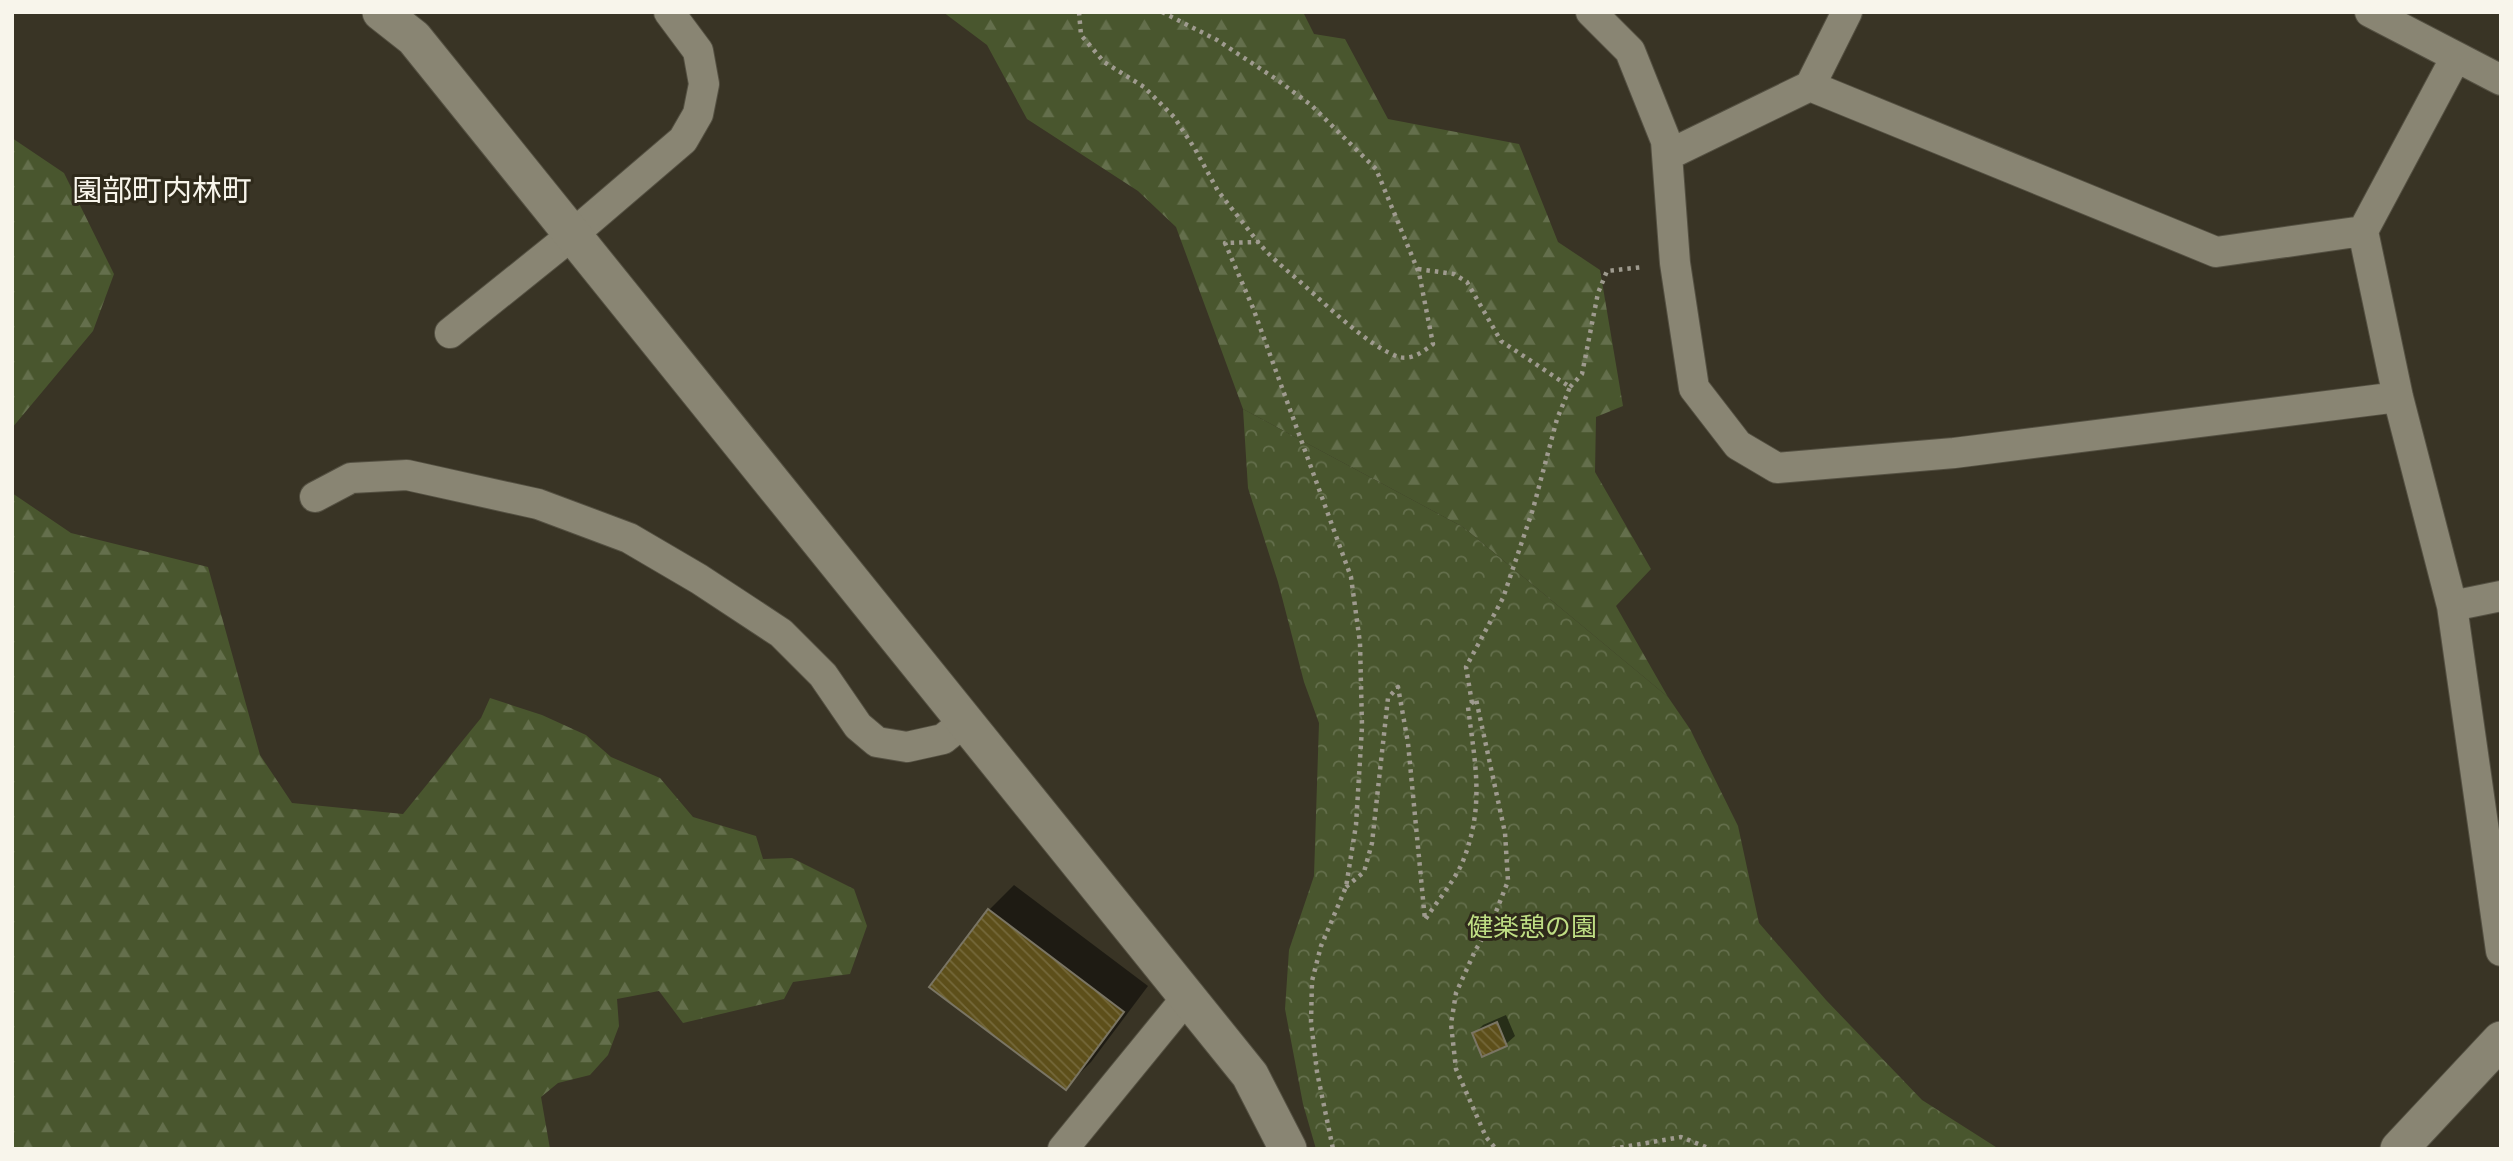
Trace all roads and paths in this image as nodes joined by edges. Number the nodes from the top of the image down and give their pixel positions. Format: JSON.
{"nodes":[{"id":1,"x":381,"y":12,"type":"edge"},
{"id":2,"x":669,"y":12,"type":"edge"},
{"id":3,"x":1079,"y":12,"type":"edge"},
{"id":4,"x":1162,"y":12,"type":"edge"},
{"id":5,"x":1591,"y":12,"type":"edge"},
{"id":6,"x":1847,"y":12,"type":"edge"},
{"id":7,"x":2370,"y":12,"type":"edge"},
{"id":8,"x":2456,"y":57,"type":"junction"},
{"id":9,"x":2501,"y":80,"type":"edge"},
{"id":10,"x":1810,"y":86,"type":"junction"},
{"id":11,"x":1668,"y":155,"type":"junction"},
{"id":12,"x":2363,"y":231,"type":"junction"},
{"id":13,"x":572,"y":235,"type":"junction"},
{"id":14,"x":1258,"y":242,"type":"junction"},
{"id":15,"x":1675,"y":263,"type":"junction"},
{"id":16,"x":1417,"y":269,"type":"junction"},
{"id":17,"x":450,"y":333,"type":"dead end"},
{"id":18,"x":1570,"y":387,"type":"junction"},
{"id":19,"x":2398,"y":397,"type":"junction"},
{"id":20,"x":315,"y":497,"type":"dead end"},
{"id":21,"x":2501,"y":596,"type":"edge"},
{"id":22,"x":2452,"y":606,"type":"junction"},
{"id":23,"x":1472,"y":703,"type":"junction"},
{"id":24,"x":964,"y":722,"type":"junction"},
{"id":25,"x":1346,"y":887,"type":"junction"},
{"id":26,"x":2501,"y":951,"type":"edge"},
{"id":27,"x":1188,"y":996,"type":"junction"},
{"id":28,"x":2501,"y":1040,"type":"edge"},
{"id":29,"x":1491,"y":1146,"type":"edge"},
{"id":30,"x":1063,"y":1149,"type":"edge"},
{"id":31,"x":1288,"y":1149,"type":"edge"},
{"id":32,"x":1333,"y":1149,"type":"edge"},
{"id":33,"x":1496,"y":1149,"type":"edge"},
{"id":34,"x":1612,"y":1149,"type":"edge"},
{"id":35,"x":1711,"y":1149,"type":"edge"},
{"id":36,"x":2399,"y":1149,"type":"edge"}],
"edges":[{"from":1,"to":13,"type":"street"},
{"from":2,"to":13,"type":"street"},
{"from":3,"to":14,"type":"path"},
{"from":4,"to":16,"type":"path"},
{"from":5,"to":11,"type":"street"},
{"from":6,"to":10,"type":"street"},
{"from":7,"to":8,"type":"street"},
{"from":8,"to":9,"type":"street"},
{"from":8,"to":12,"type":"street"},
{"from":10,"to":11,"type":"street"},
{"from":10,"to":12,"type":"street"},
{"from":11,"to":15,"type":"street"},
{"from":12,"to":19,"type":"street"},
{"from":13,"to":17,"type":"street"},
{"from":13,"to":24,"type":"street"},
{"from":14,"to":16,"type":"path"},
{"from":14,"to":25,"type":"path"},
{"from":15,"to":18,"type":"path"},
{"from":15,"to":19,"type":"street"},
{"from":16,"to":18,"type":"path"},
{"from":18,"to":23,"type":"path"},
{"from":19,"to":22,"type":"street"},
{"from":20,"to":24,"type":"street"},
{"from":21,"to":22,"type":"street"},
{"from":22,"to":26,"type":"street"},
{"from":23,"to":25,"type":"path"},
{"from":23,"to":29,"type":"path"},
{"from":24,"to":27,"type":"street"},
{"from":25,"to":32,"type":"path"},
{"from":27,"to":30,"type":"street"},
{"from":27,"to":31,"type":"street"},
{"from":28,"to":36,"type":"street"},
{"from":29,"to":33,"type":"path"},
{"from":34,"to":35,"type":"path"}]}
